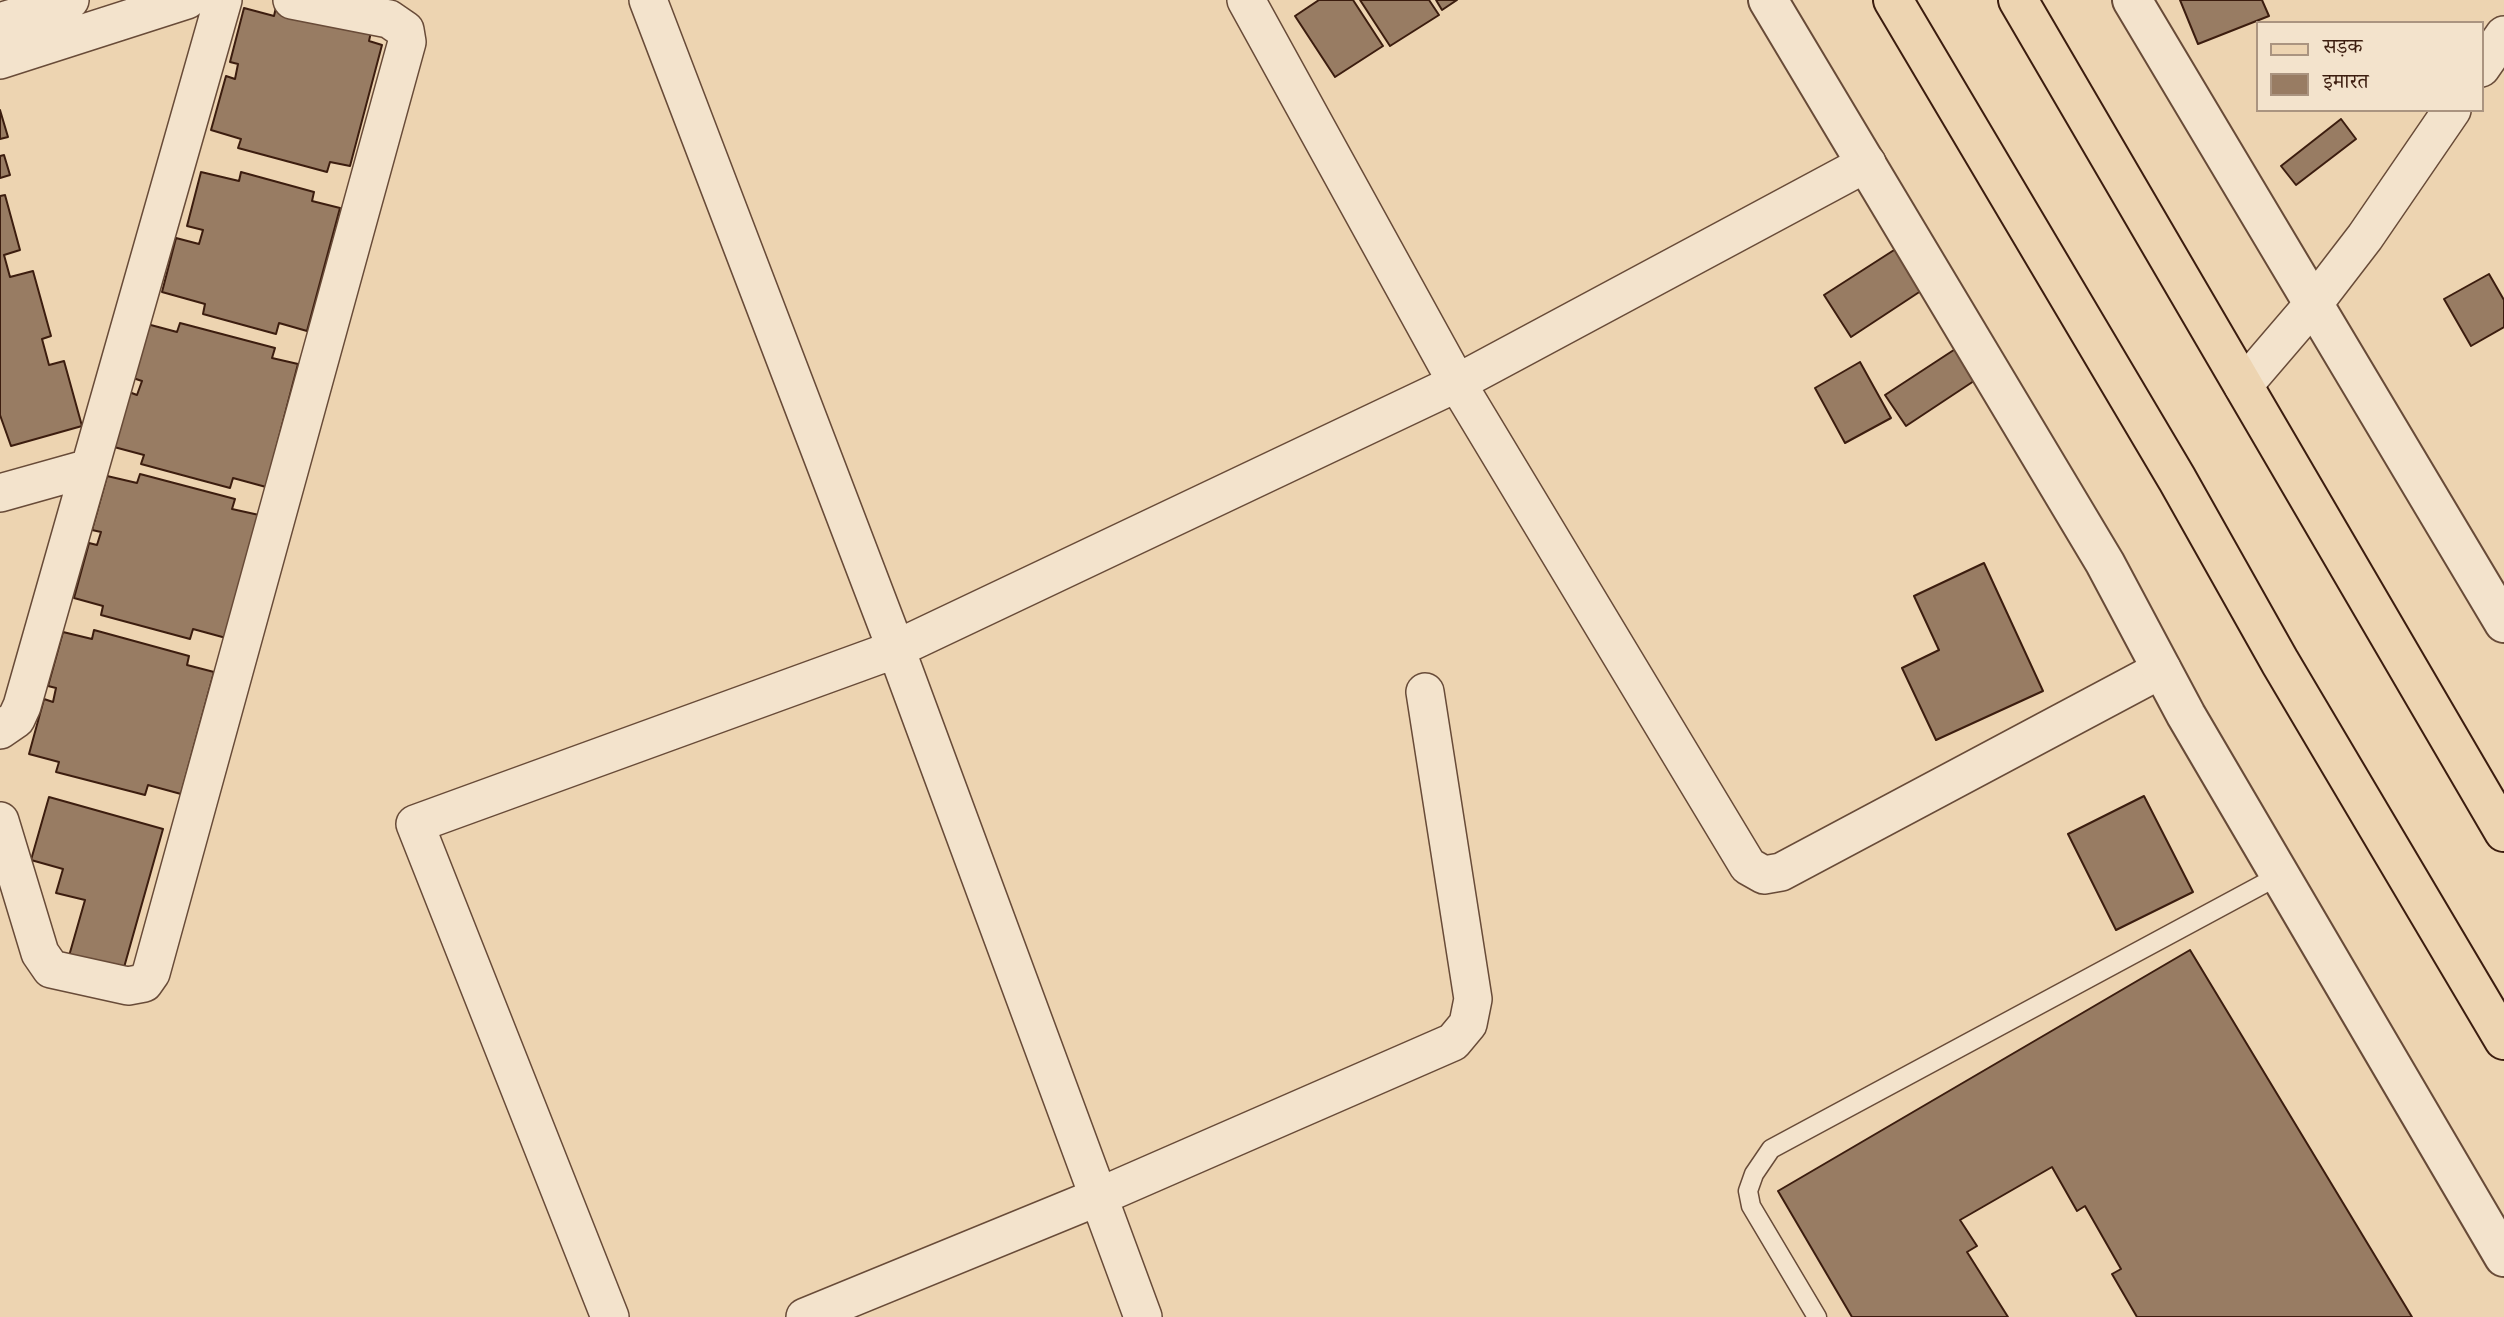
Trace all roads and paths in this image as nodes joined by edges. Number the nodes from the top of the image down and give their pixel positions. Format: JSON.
{"nodes":[{"id":1,"x":70,"y":0,"type":"edge"},
{"id":2,"x":187,"y":0,"type":"edge"},
{"id":3,"x":223,"y":0,"type":"edge"},
{"id":4,"x":292,"y":0,"type":"edge"},
{"id":5,"x":648,"y":0,"type":"edge"},
{"id":6,"x":1246,"y":0,"type":"edge"},
{"id":7,"x":1768,"y":0,"type":"edge"},
{"id":8,"x":1893,"y":0,"type":"edge"},
{"id":9,"x":2018,"y":0,"type":"edge"},
{"id":10,"x":2133,"y":0,"type":"edge"},
{"id":11,"x":0,"y":22,"type":"edge"},
{"id":12,"x":2504,"y":35,"type":"edge"},
{"id":13,"x":0,"y":60,"type":"edge"},
{"id":14,"x":2483,"y":65,"type":"edge"},
{"id":15,"x":2451,"y":112,"type":"edge"},
{"id":16,"x":1867,"y":163,"type":"junction"},
{"id":17,"x":2315,"y":302,"type":"junction"},
{"id":18,"x":1457,"y":383,"type":"junction"},
{"id":19,"x":2243,"y":386,"type":"junction"},
{"id":20,"x":89,"y":468,"type":"junction"},
{"id":21,"x":0,"y":493,"type":"edge"},
{"id":22,"x":2504,"y":623,"type":"edge"},
{"id":23,"x":896,"y":649,"type":"junction"},
{"id":24,"x":2162,"y":669,"type":"junction"},
{"id":25,"x":1426,"y":692,"type":"dead end"},
{"id":26,"x":0,"y":730,"type":"edge"},
{"id":27,"x":0,"y":821,"type":"edge"},
{"id":28,"x":2504,"y":832,"type":"edge"},
{"id":29,"x":2280,"y":875,"type":"junction"},
{"id":30,"x":2504,"y":1040,"type":"edge"},
{"id":31,"x":1098,"y":1197,"type":"junction"},
{"id":32,"x":2504,"y":1256,"type":"edge"},
{"id":33,"x":610,"y":1317,"type":"edge"},
{"id":34,"x":805,"y":1317,"type":"edge"},
{"id":35,"x":1143,"y":1317,"type":"edge"},
{"id":36,"x":1817,"y":1317,"type":"edge"}],
"edges":[{"from":1,"to":11,"type":"street"},
{"from":2,"to":13,"type":"street"},
{"from":3,"to":20,"type":"street"},
{"from":4,"to":27,"type":"street"},
{"from":5,"to":23,"type":"street"},
{"from":6,"to":18,"type":"street"},
{"from":7,"to":16,"type":"street"},
{"from":8,"to":30,"type":"main road"},
{"from":9,"to":19,"type":"main road"},
{"from":10,"to":17,"type":"street"},
{"from":12,"to":14,"type":"street"},
{"from":15,"to":17,"type":"street"},
{"from":16,"to":18,"type":"street"},
{"from":16,"to":24,"type":"street"},
{"from":17,"to":19,"type":"street"},
{"from":17,"to":22,"type":"street"},
{"from":18,"to":23,"type":"street"},
{"from":18,"to":24,"type":"street"},
{"from":19,"to":28,"type":"main road"},
{"from":20,"to":21,"type":"street"},
{"from":20,"to":26,"type":"street"},
{"from":23,"to":31,"type":"street"},
{"from":23,"to":33,"type":"street"},
{"from":24,"to":29,"type":"street"},
{"from":25,"to":31,"type":"street"},
{"from":29,"to":32,"type":"street"},
{"from":29,"to":36,"type":"lane"},
{"from":31,"to":34,"type":"street"},
{"from":31,"to":35,"type":"street"}]}
